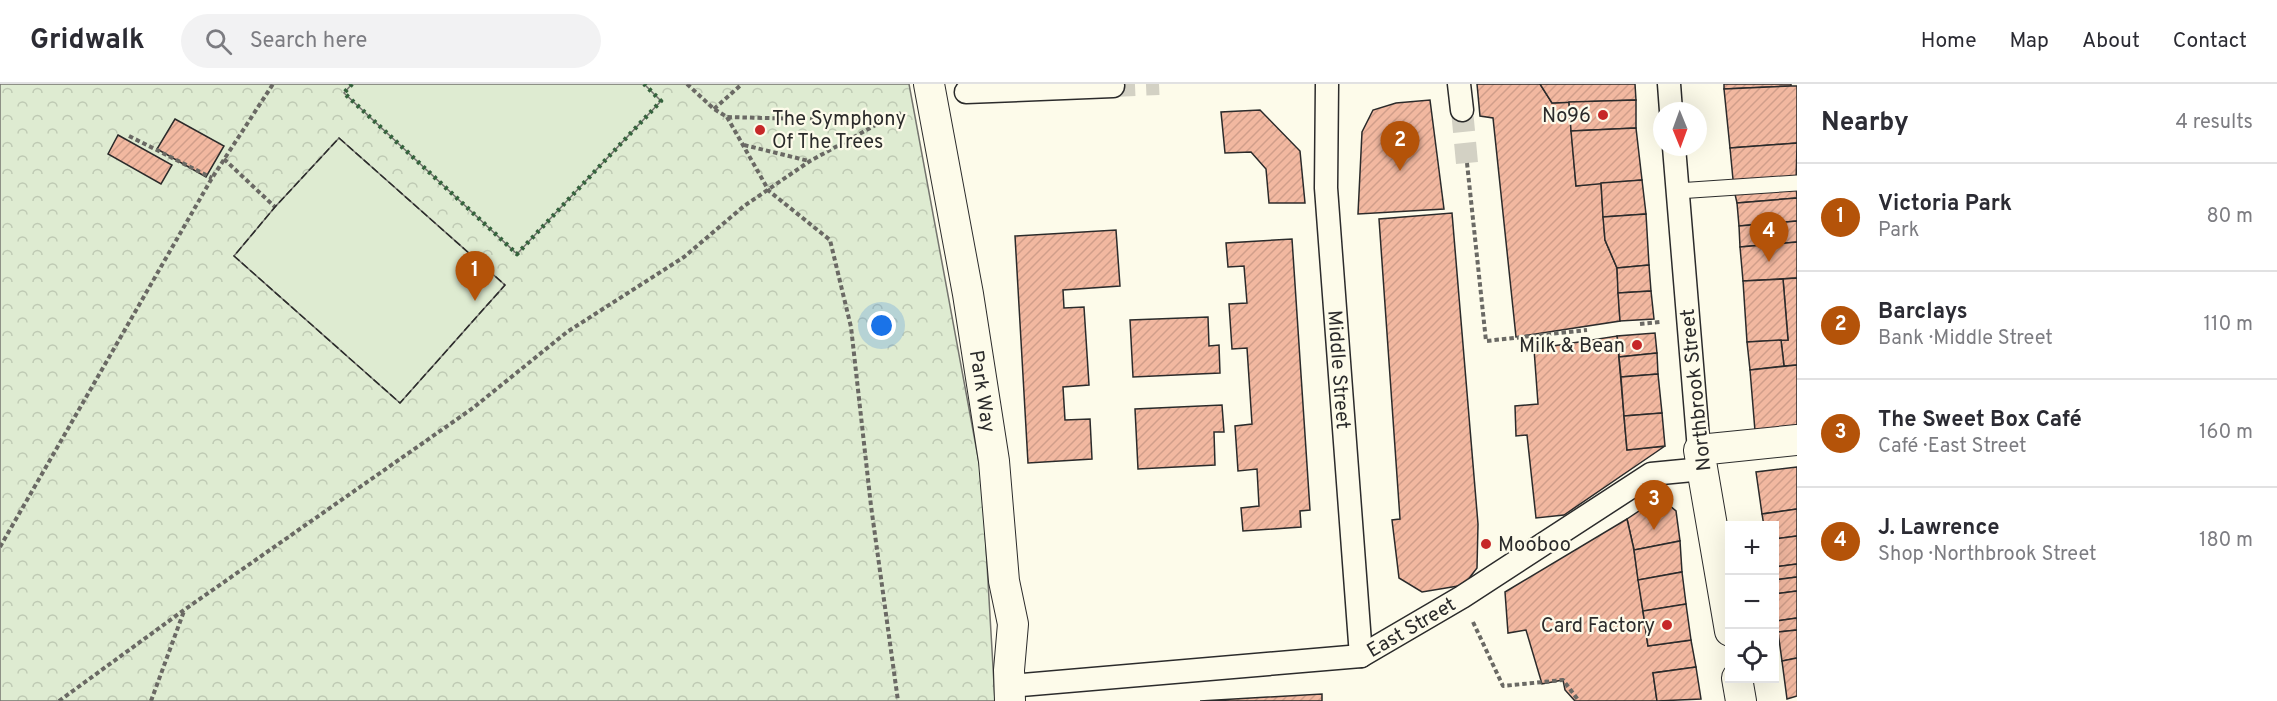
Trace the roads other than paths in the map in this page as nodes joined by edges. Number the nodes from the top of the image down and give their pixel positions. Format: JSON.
{"nodes":[{"id":1,"x":1327,"y":84,"type":"edge"},
{"id":2,"x":1459,"y":84,"type":"edge"},
{"id":3,"x":1669,"y":84,"type":"edge"},
{"id":4,"x":1113,"y":86,"type":"dead end"},
{"id":5,"x":930,"y":92,"type":"edge"},
{"id":6,"x":966,"y":92,"type":"dead end"},
{"id":7,"x":1670,"y":102,"type":"edge"},
{"id":8,"x":1462,"y":110,"type":"tunnel mouth"},
{"id":9,"x":1675,"y":156,"type":"edge"},
{"id":10,"x":1797,"y":183,"type":"edge"},
{"id":11,"x":1677,"y":191,"type":"junction"},
{"id":12,"x":1797,"y":440,"type":"edge"},
{"id":13,"x":1701,"y":460,"type":"junction"},
{"id":14,"x":1729,"y":629,"type":"edge"},
{"id":15,"x":1361,"y":656,"type":"junction"},
{"id":16,"x":1738,"y":683,"type":"edge"},
{"id":17,"x":1010,"y":694,"type":"edge"},
{"id":18,"x":1741,"y":701,"type":"edge"}],
"edges":[{"from":1,"to":15,"type":"street","name":"Middle Street"},
{"from":2,"to":8,"type":"street"},
{"from":3,"to":7,"type":"street"},
{"from":4,"to":6,"type":"street"},
{"from":5,"to":17,"type":"street","name":"Park Way"},
{"from":9,"to":11,"type":"street","name":"Northbrook Street"},
{"from":10,"to":11,"type":"lane"},
{"from":11,"to":13,"type":"street","name":"Northbrook Street"},
{"from":12,"to":13,"type":"street"},
{"from":13,"to":14,"type":"street","name":"Northbrook Street"},
{"from":13,"to":15,"type":"street","name":"East Street"},
{"from":15,"to":17,"type":"street","name":"East Street"},
{"from":16,"to":18,"type":"street"}]}
